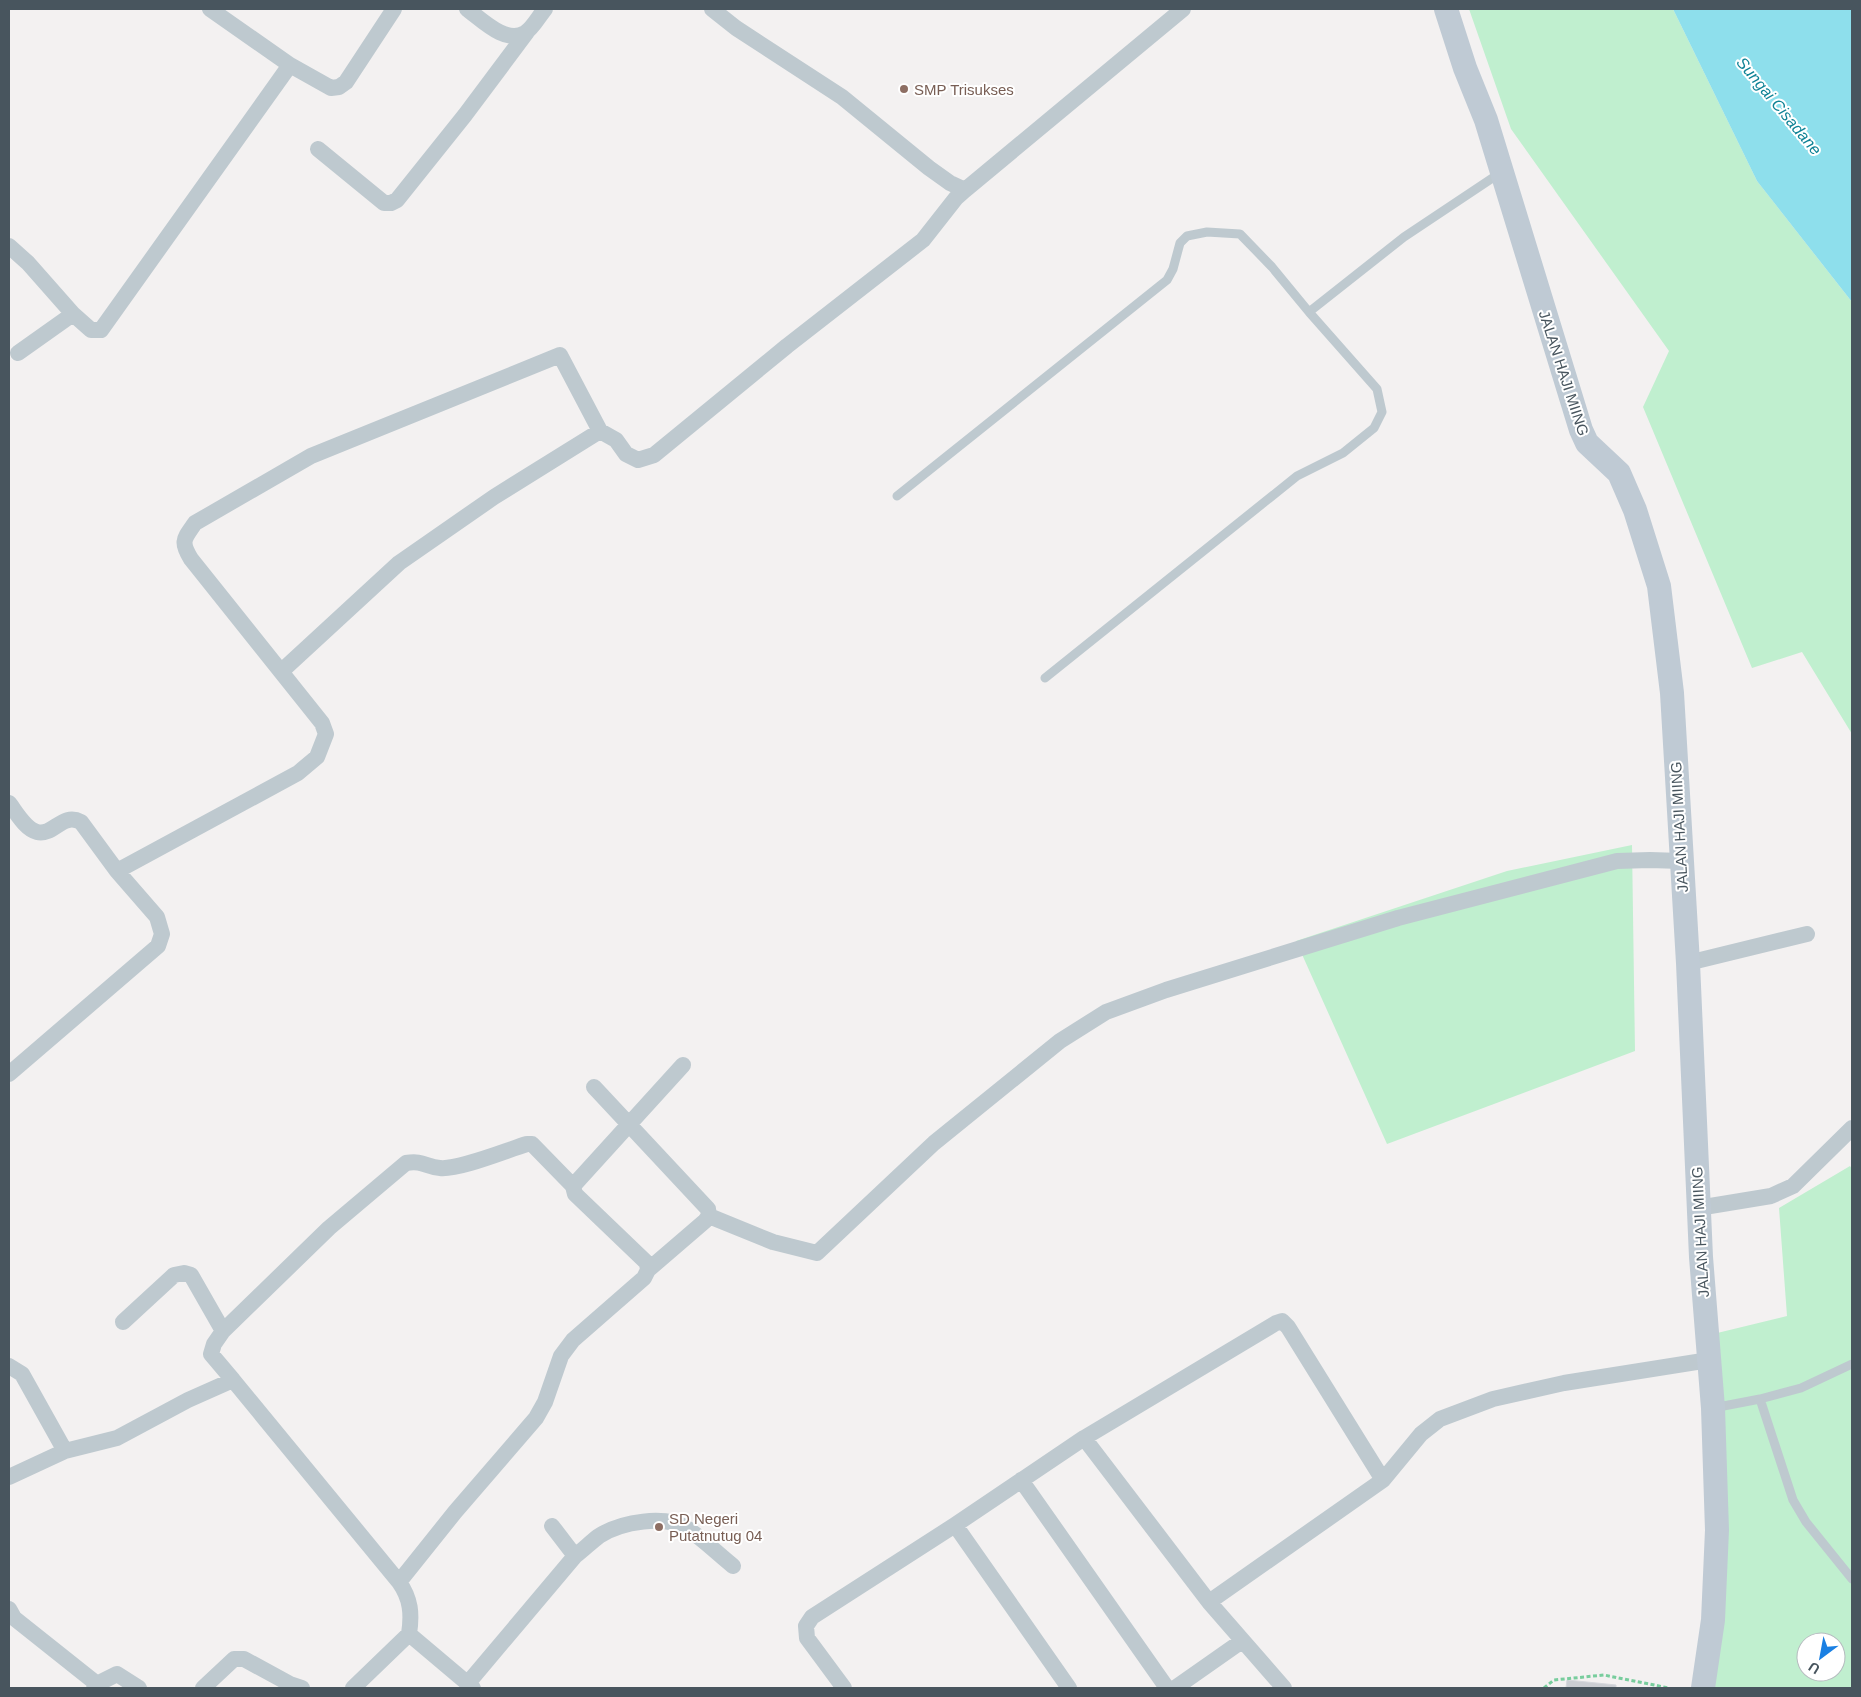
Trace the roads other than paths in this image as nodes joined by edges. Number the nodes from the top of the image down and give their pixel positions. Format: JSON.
{"nodes":[{"id":1,"x":210,"y":9,"type":"edge"},
{"id":2,"x":394,"y":9,"type":"edge"},
{"id":3,"x":467,"y":9,"type":"edge"},
{"id":4,"x":545,"y":9,"type":"edge"},
{"id":5,"x":712,"y":9,"type":"edge"},
{"id":6,"x":1183,"y":9,"type":"edge"},
{"id":7,"x":1446,"y":9,"type":"edge"},
{"id":8,"x":526,"y":32,"type":"junction"},
{"id":9,"x":290,"y":65,"type":"junction"},
{"id":10,"x":318,"y":149,"type":"dead end"},
{"id":11,"x":1502,"y":172,"type":"junction"},
{"id":12,"x":964,"y":190,"type":"junction"},
{"id":13,"x":9,"y":246,"type":"edge"},
{"id":14,"x":1309,"y":312,"type":"junction"},
{"id":15,"x":73,"y":314,"type":"junction"},
{"id":16,"x":18,"y":353,"type":"dead end"},
{"id":17,"x":600,"y":431,"type":"junction"},
{"id":18,"x":897,"y":496,"type":"dead end"},
{"id":19,"x":283,"y":674,"type":"junction"},
{"id":20,"x":1045,"y":678,"type":"dead end"},
{"id":21,"x":9,"y":803,"type":"edge"},
{"id":22,"x":1681,"y":861,"type":"junction"},
{"id":23,"x":117,"y":871,"type":"junction"},
{"id":24,"x":1807,"y":934,"type":"dead end"},
{"id":25,"x":1688,"y":963,"type":"junction"},
{"id":26,"x":683,"y":1065,"type":"dead end"},
{"id":27,"x":9,"y":1074,"type":"edge"},
{"id":28,"x":594,"y":1087,"type":"dead end"},
{"id":29,"x":628,"y":1125,"type":"junction"},
{"id":30,"x":1852,"y":1128,"type":"edge"},
{"id":31,"x":573,"y":1186,"type":"junction"},
{"id":32,"x":1698,"y":1208,"type":"junction"},
{"id":33,"x":709,"y":1216,"type":"junction"},
{"id":34,"x":648,"y":1270,"type":"junction"},
{"id":35,"x":123,"y":1322,"type":"dead end"},
{"id":36,"x":222,"y":1331,"type":"junction"},
{"id":37,"x":1709,"y":1360,"type":"junction"},
{"id":38,"x":1852,"y":1364,"type":"edge"},
{"id":39,"x":9,"y":1366,"type":"edge"},
{"id":40,"x":233,"y":1380,"type":"junction"},
{"id":41,"x":1760,"y":1399,"type":"junction"},
{"id":42,"x":1713,"y":1408,"type":"junction"},
{"id":43,"x":1084,"y":1438,"type":"junction"},
{"id":44,"x":65,"y":1451,"type":"junction"},
{"id":45,"x":9,"y":1476,"type":"edge"},
{"id":46,"x":1021,"y":1480,"type":"junction"},
{"id":47,"x":1383,"y":1480,"type":"junction"},
{"id":48,"x":955,"y":1525,"type":"junction"},
{"id":49,"x":552,"y":1526,"type":"dead end"},
{"id":50,"x":575,"y":1556,"type":"junction"},
{"id":51,"x":733,"y":1566,"type":"dead end"},
{"id":52,"x":1852,"y":1579,"type":"edge"},
{"id":53,"x":399,"y":1582,"type":"junction"},
{"id":54,"x":1209,"y":1602,"type":"junction"},
{"id":55,"x":9,"y":1610,"type":"edge"},
{"id":56,"x":409,"y":1634,"type":"junction"},
{"id":57,"x":1242,"y":1640,"type":"junction"},
{"id":58,"x":96,"y":1686,"type":"edge"},
{"id":59,"x":471,"y":1686,"type":"edge"},
{"id":60,"x":139,"y":1688,"type":"edge"},
{"id":61,"x":203,"y":1688,"type":"edge"},
{"id":62,"x":302,"y":1688,"type":"edge"},
{"id":63,"x":353,"y":1688,"type":"edge"},
{"id":64,"x":844,"y":1688,"type":"edge"},
{"id":65,"x":1069,"y":1688,"type":"edge"},
{"id":66,"x":1167,"y":1688,"type":"edge"},
{"id":67,"x":1175,"y":1688,"type":"edge"},
{"id":68,"x":1284,"y":1688,"type":"edge"},
{"id":69,"x":1703,"y":1688,"type":"edge"}],
"edges":[{"from":1,"to":9,"type":"street"},
{"from":2,"to":9,"type":"street"},
{"from":3,"to":8,"type":"street"},
{"from":4,"to":8,"type":"street"},
{"from":5,"to":12,"type":"street"},
{"from":6,"to":12,"type":"street"},
{"from":7,"to":11,"type":"main road","name":"JALAN HAJI MIING"},
{"from":8,"to":10,"type":"street"},
{"from":9,"to":15,"type":"street"},
{"from":11,"to":14,"type":"lane"},
{"from":11,"to":22,"type":"main road","name":"JALAN HAJI MIING"},
{"from":12,"to":17,"type":"street"},
{"from":13,"to":15,"type":"street"},
{"from":14,"to":18,"type":"lane"},
{"from":14,"to":20,"type":"lane"},
{"from":15,"to":16,"type":"street"},
{"from":17,"to":19,"type":"street"},
{"from":17,"to":19,"type":"street"},
{"from":19,"to":23,"type":"street"},
{"from":21,"to":23,"type":"street"},
{"from":22,"to":25,"type":"main road","name":"JALAN HAJI MIING"},
{"from":22,"to":33,"type":"street"},
{"from":23,"to":27,"type":"street"},
{"from":24,"to":25,"type":"street"},
{"from":25,"to":32,"type":"main road","name":"JALAN HAJI MIING"},
{"from":26,"to":29,"type":"street"},
{"from":28,"to":29,"type":"street"},
{"from":29,"to":31,"type":"street"},
{"from":29,"to":33,"type":"street"},
{"from":30,"to":32,"type":"street"},
{"from":31,"to":34,"type":"street"},
{"from":31,"to":36,"type":"street"},
{"from":32,"to":37,"type":"main road","name":"JALAN HAJI MIING"},
{"from":33,"to":34,"type":"street"},
{"from":34,"to":53,"type":"street"},
{"from":35,"to":36,"type":"street"},
{"from":36,"to":40,"type":"street"},
{"from":37,"to":42,"type":"main road","name":"JALAN HAJI MIING"},
{"from":37,"to":47,"type":"street"},
{"from":38,"to":41,"type":"lane"},
{"from":39,"to":44,"type":"street"},
{"from":40,"to":44,"type":"street"},
{"from":40,"to":53,"type":"street"},
{"from":41,"to":42,"type":"lane"},
{"from":41,"to":52,"type":"lane"},
{"from":42,"to":69,"type":"main road","name":"JALAN HAJI MIING"},
{"from":43,"to":46,"type":"street"},
{"from":43,"to":47,"type":"street"},
{"from":43,"to":54,"type":"street"},
{"from":44,"to":45,"type":"street"},
{"from":46,"to":48,"type":"street"},
{"from":46,"to":66,"type":"street"},
{"from":47,"to":54,"type":"street"},
{"from":48,"to":64,"type":"street"},
{"from":48,"to":65,"type":"street"},
{"from":49,"to":50,"type":"street"},
{"from":50,"to":51,"type":"street"},
{"from":50,"to":59,"type":"street"},
{"from":53,"to":56,"type":"street"},
{"from":54,"to":57,"type":"street"},
{"from":55,"to":58,"type":"street"},
{"from":56,"to":59,"type":"street"},
{"from":56,"to":63,"type":"street"},
{"from":57,"to":67,"type":"street"},
{"from":57,"to":68,"type":"street"},
{"from":58,"to":60,"type":"street"},
{"from":61,"to":62,"type":"street"}]}
